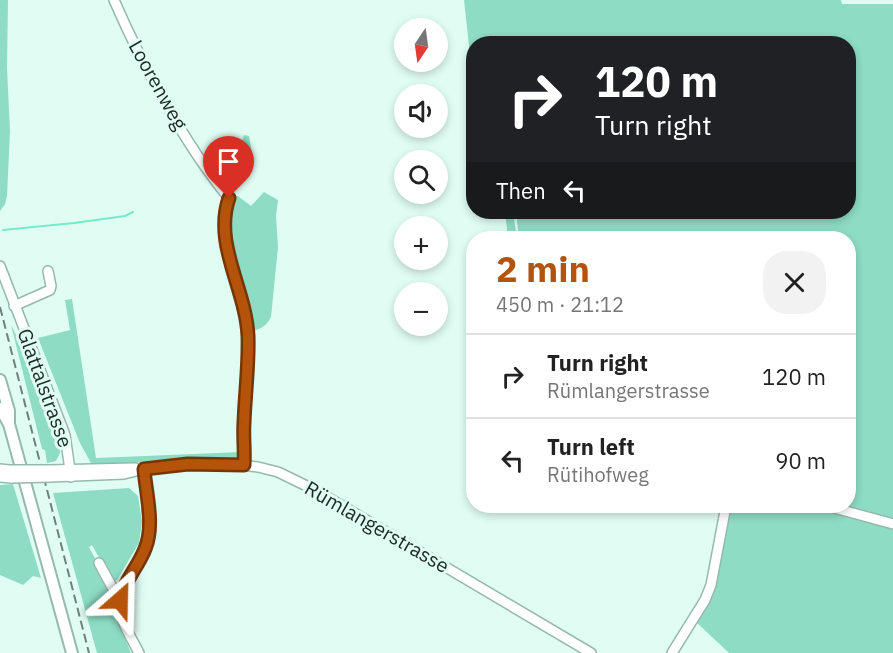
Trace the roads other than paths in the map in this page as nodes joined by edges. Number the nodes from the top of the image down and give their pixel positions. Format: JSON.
{"nodes":[{"id":1,"x":114,"y":0,"type":"edge"},
{"id":2,"x":0,"y":266,"type":"edge"},
{"id":3,"x":48,"y":271,"type":"dead end"},
{"id":4,"x":14,"y":306,"type":"junction"},
{"id":5,"x":0,"y":380,"type":"edge"},
{"id":6,"x":0,"y":408,"type":"edge"},
{"id":7,"x":9,"y":424,"type":"junction"},
{"id":8,"x":244,"y":465,"type":"junction"},
{"id":9,"x":144,"y":469,"type":"junction"},
{"id":10,"x":7,"y":472,"type":"edge"},
{"id":11,"x":71,"y":473,"type":"junction"},
{"id":12,"x":0,"y":477,"type":"edge"},
{"id":13,"x":725,"y":513,"type":"edge"},
{"id":14,"x":853,"y":513,"type":"edge"},
{"id":15,"x":893,"y":524,"type":"edge"},
{"id":16,"x":99,"y":563,"type":"dead end"},
{"id":17,"x":122,"y":593,"type":"junction"},
{"id":18,"x":72,"y":653,"type":"edge"},
{"id":19,"x":139,"y":653,"type":"edge"},
{"id":20,"x":591,"y":653,"type":"edge"},
{"id":21,"x":672,"y":653,"type":"edge"}],
"edges":[{"from":1,"to":8,"type":"street","name":"Loorenweg"},
{"from":2,"to":4,"type":"street","name":"Glattalstrasse"},
{"from":3,"to":4,"type":"street"},
{"from":4,"to":11,"type":"street","name":"Glattalstrasse"},
{"from":5,"to":7,"type":"main road"},
{"from":6,"to":7,"type":"main road"},
{"from":7,"to":18,"type":"main road"},
{"from":8,"to":9,"type":"street","name":"Rümlangerstrasse"},
{"from":8,"to":20,"type":"street","name":"Rümlangerstrasse"},
{"from":9,"to":11,"type":"street","name":"Rümlangerstrasse"},
{"from":9,"to":17,"type":"street"},
{"from":10,"to":11,"type":"street","name":"Rümlangerstrasse","bridge":true},
{"from":10,"to":12,"type":"street","name":"Rümlangerstrasse"},
{"from":13,"to":21,"type":"street"},
{"from":14,"to":15,"type":"street"},
{"from":16,"to":17,"type":"street"},
{"from":17,"to":19,"type":"street"}]}
